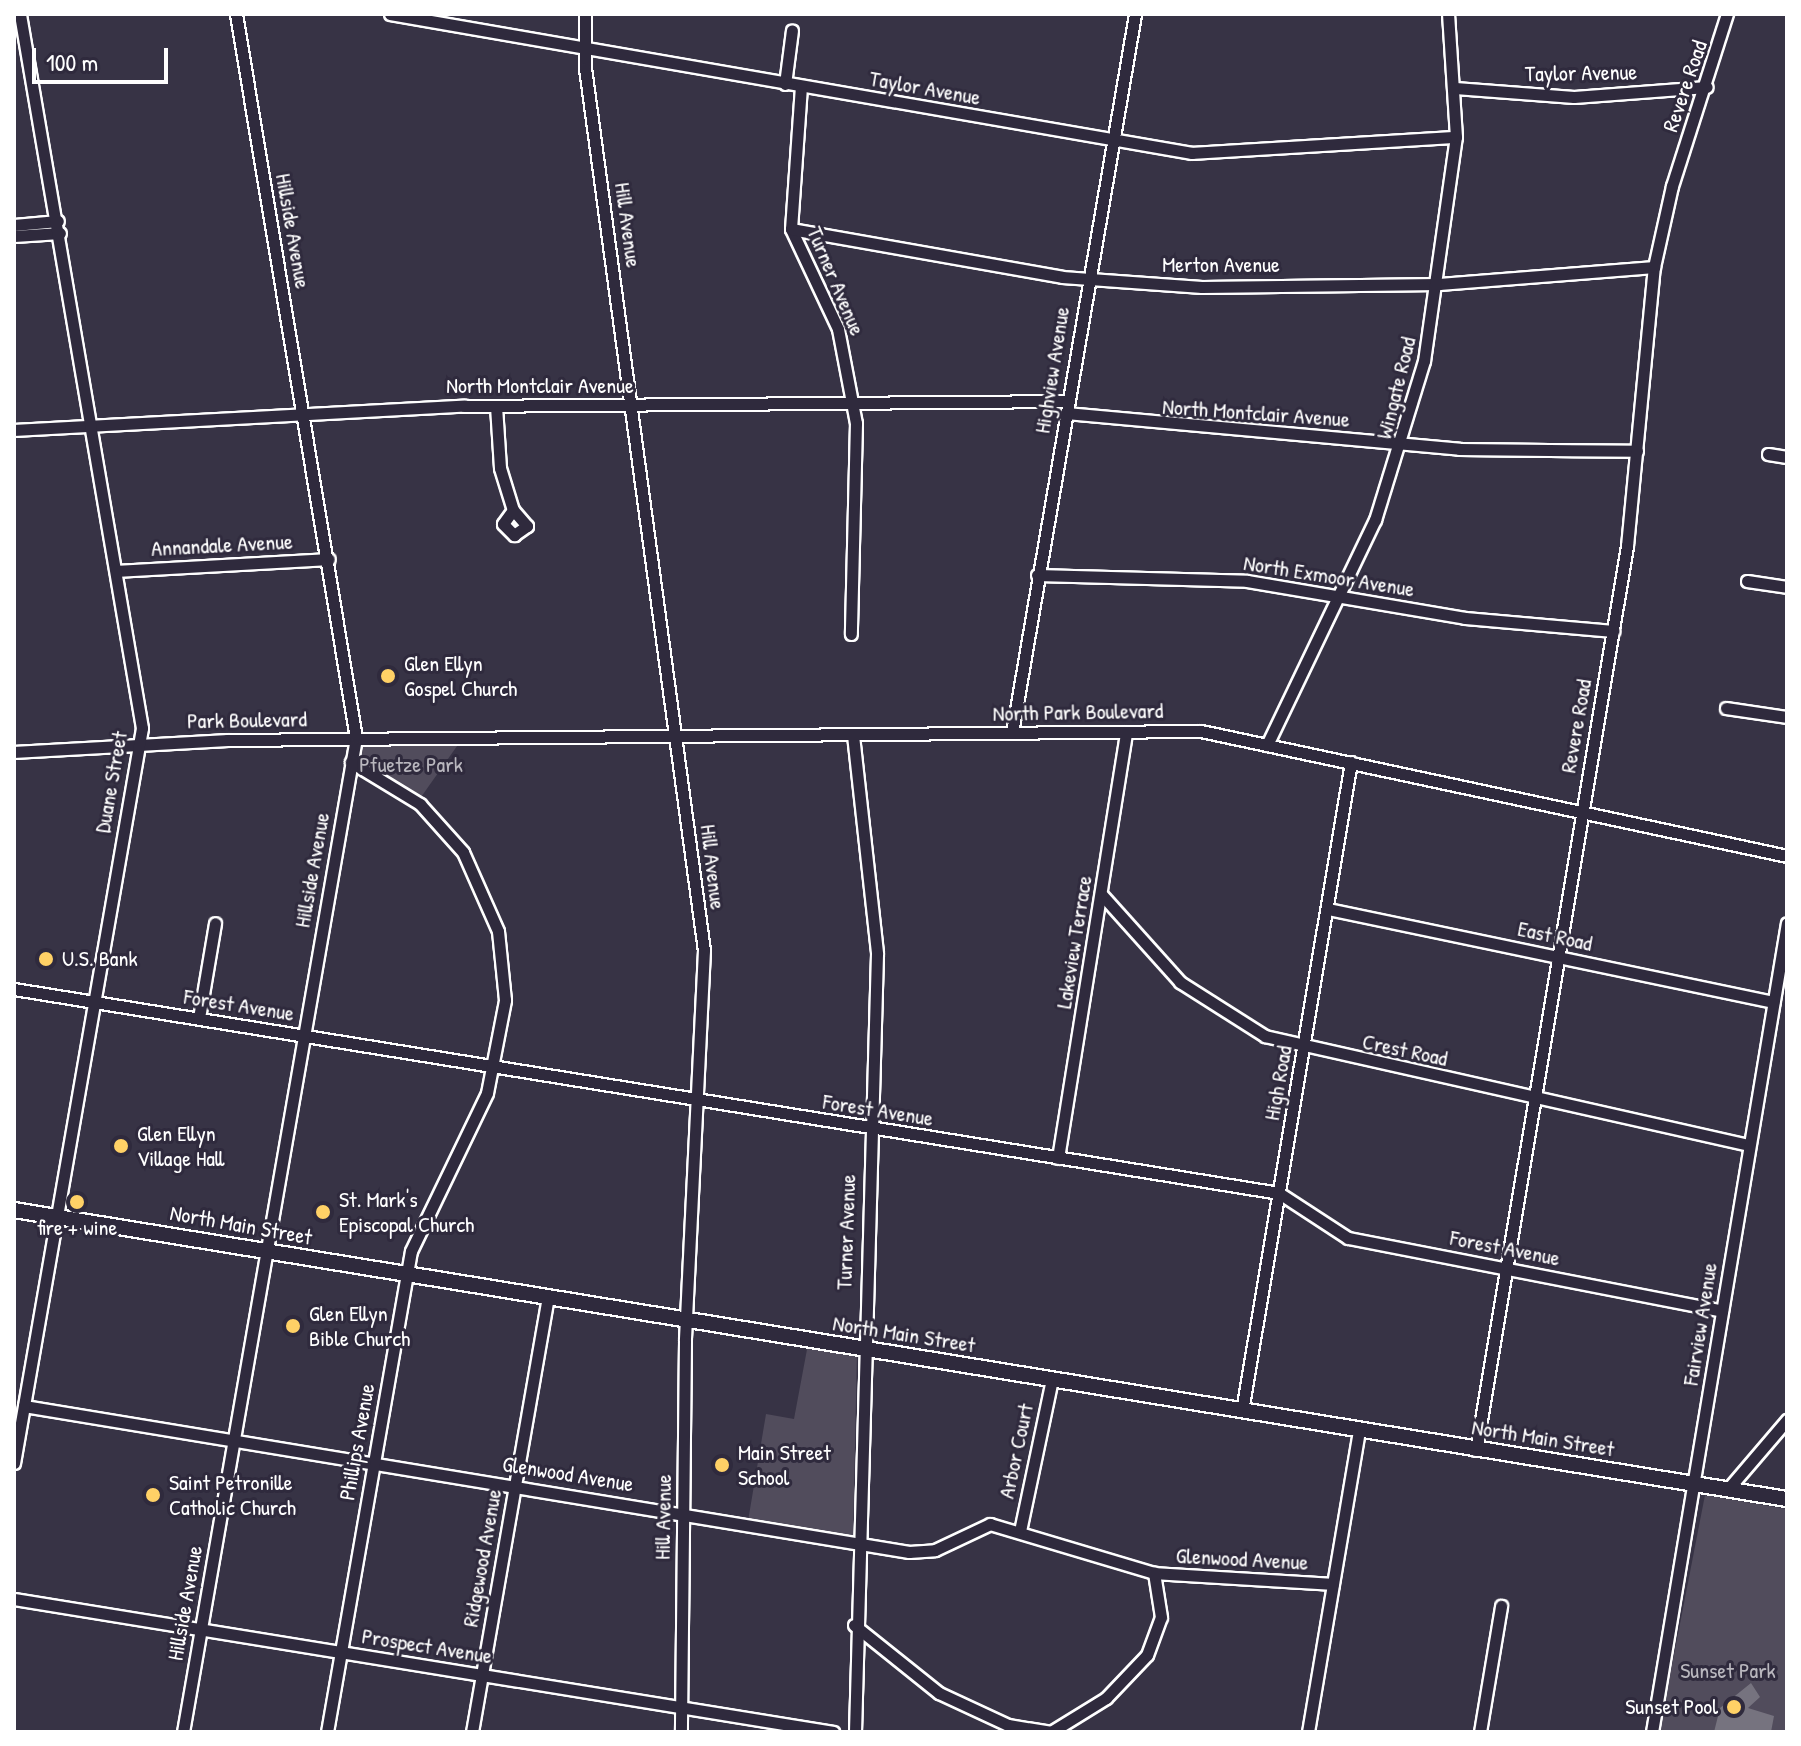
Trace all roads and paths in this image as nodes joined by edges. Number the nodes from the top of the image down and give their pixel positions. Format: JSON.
{"nodes":[{"id":1,"x":20,"y":14,"type":"edge"},
{"id":2,"x":236,"y":14,"type":"edge"},
{"id":3,"x":390,"y":14,"type":"edge"},
{"id":4,"x":585,"y":14,"type":"edge"},
{"id":5,"x":1135,"y":14,"type":"edge"},
{"id":6,"x":1448,"y":14,"type":"edge"},
{"id":7,"x":1727,"y":14,"type":"edge"},
{"id":8,"x":792,"y":30,"type":"dead end"},
{"id":9,"x":585,"y":48,"type":"junction"},
{"id":10,"x":785,"y":84,"type":"junction"},
{"id":11,"x":801,"y":86,"type":"junction"},
{"id":12,"x":1707,"y":87,"type":"junction"},
{"id":13,"x":1455,"y":88,"type":"junction"},
{"id":14,"x":1456,"y":137,"type":"junction"},
{"id":15,"x":1113,"y":142,"type":"junction"},
{"id":16,"x":14,"y":225,"type":"edge"},
{"id":17,"x":59,"y":227,"type":"junction"},
{"id":18,"x":791,"y":229,"type":"junction"},
{"id":19,"x":14,"y":236,"type":"edge"},
{"id":20,"x":1654,"y":267,"type":"junction"},
{"id":21,"x":1088,"y":280,"type":"junction"},
{"id":22,"x":1439,"y":284,"type":"junction"},
{"id":23,"x":853,"y":403,"type":"junction"},
{"id":24,"x":633,"y":405,"type":"junction"},
{"id":25,"x":496,"y":406,"type":"junction"},
{"id":26,"x":1067,"y":407,"type":"junction"},
{"id":27,"x":304,"y":413,"type":"junction"},
{"id":28,"x":92,"y":424,"type":"junction"},
{"id":29,"x":14,"y":430,"type":"edge"},
{"id":30,"x":1403,"y":444,"type":"junction"},
{"id":31,"x":1637,"y":451,"type":"junction"},
{"id":32,"x":1768,"y":454,"type":"dead end"},
{"id":33,"x":1787,"y":457,"type":"edge"},
{"id":34,"x":513,"y":510,"type":"dead end"},
{"id":35,"x":329,"y":559,"type":"junction"},
{"id":36,"x":116,"y":571,"type":"junction"},
{"id":37,"x":1037,"y":575,"type":"junction"},
{"id":38,"x":1747,"y":581,"type":"dead end"},
{"id":39,"x":1787,"y":587,"type":"edge"},
{"id":40,"x":1342,"y":596,"type":"junction"},
{"id":41,"x":1613,"y":631,"type":"junction"},
{"id":42,"x":851,"y":634,"type":"dead end"},
{"id":43,"x":1726,"y":708,"type":"dead end"},
{"id":44,"x":1787,"y":717,"type":"edge"},
{"id":45,"x":1126,"y":732,"type":"junction"},
{"id":46,"x":1012,"y":733,"type":"junction"},
{"id":47,"x":853,"y":735,"type":"junction"},
{"id":48,"x":676,"y":736,"type":"junction"},
{"id":49,"x":356,"y":738,"type":"junction"},
{"id":50,"x":139,"y":741,"type":"junction"},
{"id":51,"x":1267,"y":745,"type":"junction"},
{"id":52,"x":14,"y":752,"type":"edge"},
{"id":53,"x":351,"y":762,"type":"junction"},
{"id":54,"x":1351,"y":762,"type":"junction"},
{"id":55,"x":1582,"y":812,"type":"junction"},
{"id":56,"x":1787,"y":856,"type":"edge"},
{"id":57,"x":1102,"y":895,"type":"junction"},
{"id":58,"x":1328,"y":909,"type":"junction"},
{"id":59,"x":215,"y":923,"type":"dead end"},
{"id":60,"x":1787,"y":923,"type":"edge"},
{"id":61,"x":1560,"y":957,"type":"junction"},
{"id":62,"x":14,"y":989,"type":"edge"},
{"id":63,"x":94,"y":1002,"type":"junction"},
{"id":64,"x":1773,"y":1002,"type":"junction"},
{"id":65,"x":199,"y":1018,"type":"junction"},
{"id":66,"x":303,"y":1035,"type":"junction"},
{"id":67,"x":1304,"y":1048,"type":"junction"},
{"id":68,"x":496,"y":1066,"type":"junction"},
{"id":69,"x":698,"y":1099,"type":"junction"},
{"id":70,"x":1536,"y":1099,"type":"junction"},
{"id":71,"x":869,"y":1130,"type":"junction"},
{"id":72,"x":1749,"y":1145,"type":"junction"},
{"id":73,"x":1058,"y":1158,"type":"junction"},
{"id":74,"x":1279,"y":1193,"type":"junction"},
{"id":75,"x":14,"y":1210,"type":"edge"},
{"id":76,"x":56,"y":1217,"type":"junction"},
{"id":77,"x":265,"y":1252,"type":"junction"},
{"id":78,"x":1507,"y":1269,"type":"junction"},
{"id":79,"x":407,"y":1273,"type":"junction"},
{"id":80,"x":548,"y":1296,"type":"junction"},
{"id":81,"x":1722,"y":1311,"type":"junction"},
{"id":82,"x":688,"y":1319,"type":"junction"},
{"id":83,"x":861,"y":1350,"type":"junction"},
{"id":84,"x":1052,"y":1379,"type":"junction"},
{"id":85,"x":24,"y":1406,"type":"junction"},
{"id":86,"x":1242,"y":1411,"type":"junction"},
{"id":87,"x":1787,"y":1420,"type":"edge"},
{"id":88,"x":1359,"y":1431,"type":"junction"},
{"id":89,"x":233,"y":1443,"type":"junction"},
{"id":90,"x":1476,"y":1450,"type":"junction"},
{"id":91,"x":14,"y":1463,"type":"edge"},
{"id":92,"x":374,"y":1463,"type":"junction"},
{"id":93,"x":1693,"y":1484,"type":"junction"},
{"id":94,"x":515,"y":1486,"type":"junction"},
{"id":95,"x":1728,"y":1489,"type":"junction"},
{"id":96,"x":1787,"y":1499,"type":"edge"},
{"id":97,"x":683,"y":1514,"type":"junction"},
{"id":98,"x":1020,"y":1531,"type":"junction"},
{"id":99,"x":855,"y":1544,"type":"junction"},
{"id":100,"x":1154,"y":1573,"type":"junction"},
{"id":101,"x":1333,"y":1584,"type":"junction"},
{"id":102,"x":14,"y":1599,"type":"edge"},
{"id":103,"x":1501,"y":1606,"type":"dead end"},
{"id":104,"x":854,"y":1625,"type":"junction"},
{"id":105,"x":200,"y":1630,"type":"junction"},
{"id":106,"x":341,"y":1653,"type":"junction"},
{"id":107,"x":482,"y":1675,"type":"junction"},
{"id":108,"x":681,"y":1707,"type":"junction"},
{"id":109,"x":1030,"y":1731,"type":"edge"},
{"id":110,"x":183,"y":1732,"type":"edge"},
{"id":111,"x":327,"y":1732,"type":"edge"},
{"id":112,"x":472,"y":1732,"type":"edge"},
{"id":113,"x":681,"y":1732,"type":"edge"},
{"id":114,"x":833,"y":1732,"type":"edge"},
{"id":115,"x":855,"y":1732,"type":"edge"},
{"id":116,"x":1051,"y":1732,"type":"edge"},
{"id":117,"x":1308,"y":1732,"type":"edge"},
{"id":118,"x":1480,"y":1732,"type":"edge"},
{"id":119,"x":1652,"y":1732,"type":"edge"}],
"edges":[{"from":1,"to":17,"type":"street","name":"Duane Street"},
{"from":2,"to":27,"type":"street","name":"Hillside Avenue"},
{"from":3,"to":9,"type":"street","name":"Taylor Avenue"},
{"from":4,"to":9,"type":"street","name":"Hill Avenue"},
{"from":5,"to":15,"type":"street","name":"Highview Avenue"},
{"from":6,"to":13,"type":"street","name":"Wingate Road"},
{"from":7,"to":12,"type":"street","name":"Revere Road"},
{"from":8,"to":10,"type":"street"},
{"from":9,"to":10,"type":"street","name":"Taylor Avenue"},
{"from":9,"to":24,"type":"street","name":"Hill Avenue"},
{"from":10,"to":11,"type":"street","name":"Taylor Avenue"},
{"from":11,"to":15,"type":"street","name":"Taylor Avenue"},
{"from":11,"to":18,"type":"street","name":"Turner Avenue"},
{"from":12,"to":13,"type":"street","name":"Taylor Avenue"},
{"from":12,"to":20,"type":"street","name":"Revere Road"},
{"from":13,"to":14,"type":"street","name":"Wingate Road"},
{"from":14,"to":15,"type":"street","name":"Taylor Avenue"},
{"from":14,"to":22,"type":"street","name":"Wingate Road"},
{"from":15,"to":21,"type":"street","name":"Highview Avenue"},
{"from":16,"to":17,"type":"street"},
{"from":17,"to":19,"type":"street"},
{"from":17,"to":28,"type":"street","name":"Duane Street"},
{"from":18,"to":21,"type":"street","name":"Merton Avenue"},
{"from":18,"to":23,"type":"street","name":"Turner Avenue"},
{"from":20,"to":22,"type":"street","name":"Merton Avenue"},
{"from":20,"to":31,"type":"street","name":"Revere Road"},
{"from":21,"to":22,"type":"street","name":"Merton Avenue"},
{"from":21,"to":26,"type":"street","name":"Highview Avenue"},
{"from":22,"to":30,"type":"street","name":"Wingate Road"},
{"from":23,"to":24,"type":"street","name":"North Montclair Avenue"},
{"from":23,"to":26,"type":"street","name":"North Montclair Avenue"},
{"from":23,"to":42,"type":"street","name":"Turner Avenue"},
{"from":24,"to":25,"type":"street","name":"North Montclair Avenue"},
{"from":24,"to":48,"type":"street","name":"Hill Avenue"},
{"from":25,"to":27,"type":"street","name":"North Montclair Avenue"},
{"from":25,"to":34,"type":"street"},
{"from":26,"to":30,"type":"street","name":"North Montclair Avenue"},
{"from":26,"to":37,"type":"street","name":"Highview Avenue"},
{"from":27,"to":28,"type":"street","name":"North Montclair Avenue"},
{"from":27,"to":35,"type":"street","name":"Hillside Avenue"},
{"from":28,"to":29,"type":"street","name":"North Montclair Avenue"},
{"from":28,"to":36,"type":"street","name":"Duane Street"},
{"from":30,"to":31,"type":"street","name":"North Montclair Avenue"},
{"from":30,"to":40,"type":"street","name":"Wingate Road"},
{"from":31,"to":41,"type":"street","name":"Revere Road"},
{"from":32,"to":33,"type":"street"},
{"from":35,"to":36,"type":"street","name":"Annandale Avenue"},
{"from":35,"to":49,"type":"street","name":"Hillside Avenue"},
{"from":36,"to":50,"type":"street","name":"Duane Street"},
{"from":37,"to":40,"type":"street","name":"North Exmoor Avenue"},
{"from":37,"to":46,"type":"street","name":"Highview Avenue"},
{"from":38,"to":39,"type":"street"},
{"from":40,"to":41,"type":"street","name":"North Exmoor Avenue"},
{"from":40,"to":51,"type":"street","name":"Wingate Road"},
{"from":41,"to":55,"type":"street","name":"Revere Road"},
{"from":43,"to":44,"type":"street"},
{"from":45,"to":46,"type":"street","name":"North Park Boulevard"},
{"from":45,"to":51,"type":"street","name":"North Park Boulevard"},
{"from":45,"to":57,"type":"street","name":"Lakeview Terrace"},
{"from":46,"to":47,"type":"street","name":"North Park Boulevard"},
{"from":47,"to":48,"type":"street","name":"North Park Boulevard"},
{"from":47,"to":71,"type":"street","name":"Turner Avenue"},
{"from":48,"to":49,"type":"street","name":"North Park Boulevard"},
{"from":48,"to":69,"type":"street","name":"Hill Avenue"},
{"from":49,"to":50,"type":"street","name":"Park Boulevard"},
{"from":49,"to":53,"type":"street","name":"Hillside Avenue"},
{"from":50,"to":52,"type":"street"},
{"from":50,"to":63,"type":"street","name":"Duane Street"},
{"from":51,"to":54,"type":"street","name":"North Park Boulevard"},
{"from":53,"to":66,"type":"street","name":"Hillside Avenue"},
{"from":53,"to":68,"type":"street","name":"Phillips Avenue"},
{"from":54,"to":55,"type":"street","name":"North Park Boulevard"},
{"from":54,"to":58,"type":"street","name":"High Road"},
{"from":55,"to":56,"type":"street","name":"North Park Boulevard"},
{"from":55,"to":61,"type":"street","name":"Revere Road"},
{"from":57,"to":67,"type":"street","name":"Crest Road"},
{"from":57,"to":73,"type":"street","name":"Lakeview Terrace"},
{"from":58,"to":61,"type":"street","name":"East Road"},
{"from":58,"to":67,"type":"street","name":"High Road"},
{"from":59,"to":65,"type":"street"},
{"from":60,"to":64,"type":"street","name":"Fairview Avenue"},
{"from":61,"to":64,"type":"street","name":"East Road"},
{"from":61,"to":70,"type":"street","name":"Revere Road"},
{"from":62,"to":63,"type":"street","name":"Forest Avenue"},
{"from":63,"to":65,"type":"street","name":"Forest Avenue"},
{"from":63,"to":76,"type":"street","name":"Duane Street"},
{"from":64,"to":72,"type":"street","name":"Fairview Avenue"},
{"from":65,"to":66,"type":"street","name":"Forest Avenue"},
{"from":66,"to":68,"type":"street","name":"Forest Avenue"},
{"from":66,"to":77,"type":"street","name":"Hillside Avenue"},
{"from":67,"to":70,"type":"street","name":"Crest Road"},
{"from":67,"to":74,"type":"street","name":"High Road"},
{"from":68,"to":69,"type":"street","name":"Forest Avenue"},
{"from":68,"to":79,"type":"street","name":"Phillips Avenue"},
{"from":69,"to":71,"type":"street","name":"Forest Avenue"},
{"from":69,"to":82,"type":"street","name":"Hill Avenue"},
{"from":70,"to":72,"type":"street","name":"Crest Road"},
{"from":70,"to":78,"type":"street","name":"Revere Road"},
{"from":71,"to":73,"type":"street","name":"Forest Avenue"},
{"from":71,"to":83,"type":"street","name":"Turner Avenue"},
{"from":72,"to":81,"type":"street","name":"Fairview Avenue"},
{"from":73,"to":74,"type":"street","name":"Forest Avenue"},
{"from":74,"to":78,"type":"street","name":"Forest Avenue"},
{"from":74,"to":86,"type":"street","name":"High Road"},
{"from":75,"to":76,"type":"street","name":"North Main Street"},
{"from":76,"to":77,"type":"street","name":"North Main Street"},
{"from":76,"to":85,"type":"street","name":"Duane Street"},
{"from":77,"to":79,"type":"street","name":"North Main Street"},
{"from":77,"to":89,"type":"street","name":"Hillside Avenue"},
{"from":78,"to":81,"type":"street","name":"Forest Avenue"},
{"from":78,"to":90,"type":"street","name":"Revere Road"},
{"from":79,"to":80,"type":"street","name":"North Main Street"},
{"from":79,"to":92,"type":"street","name":"Phillips Avenue"},
{"from":80,"to":82,"type":"street","name":"North Main Street"},
{"from":80,"to":94,"type":"street","name":"Ridgewood Avenue"},
{"from":81,"to":93,"type":"street","name":"Fairview Avenue"},
{"from":82,"to":83,"type":"street","name":"North Main Street"},
{"from":82,"to":97,"type":"street","name":"Hill Avenue"},
{"from":83,"to":84,"type":"street","name":"North Main Street"},
{"from":83,"to":99,"type":"street","name":"Turner Avenue"},
{"from":84,"to":86,"type":"street","name":"North Main Street"},
{"from":84,"to":98,"type":"street","name":"Arbor Court"},
{"from":85,"to":89,"type":"street","name":"Glenwood Avenue"},
{"from":85,"to":91,"type":"street","name":"Duane Street"},
{"from":86,"to":88,"type":"street","name":"North Main Street"},
{"from":87,"to":95,"type":"street"},
{"from":88,"to":90,"type":"street","name":"North Main Street"},
{"from":88,"to":101,"type":"street"},
{"from":89,"to":92,"type":"street","name":"Glenwood Avenue"},
{"from":89,"to":105,"type":"street","name":"Hillside Avenue"},
{"from":90,"to":93,"type":"street","name":"North Main Street"},
{"from":92,"to":94,"type":"street","name":"Glenwood Avenue"},
{"from":92,"to":106,"type":"street","name":"Phillips Avenue"},
{"from":93,"to":95,"type":"street","name":"North Main Street"},
{"from":93,"to":119,"type":"street","name":"Fairview Avenue"},
{"from":94,"to":97,"type":"street","name":"Glenwood Avenue"},
{"from":94,"to":107,"type":"street","name":"Ridgewood Avenue"},
{"from":95,"to":96,"type":"street","name":"North Main Street"},
{"from":97,"to":99,"type":"street","name":"Glenwood Avenue"},
{"from":97,"to":108,"type":"street","name":"Hill Avenue"},
{"from":98,"to":99,"type":"street","name":"Glenwood Avenue"},
{"from":98,"to":100,"type":"street","name":"Glenwood Avenue"},
{"from":99,"to":104,"type":"street","name":"Turner Avenue"},
{"from":100,"to":101,"type":"street","name":"Glenwood Avenue"},
{"from":100,"to":116,"type":"street"},
{"from":101,"to":117,"type":"street"},
{"from":102,"to":105,"type":"street","name":"Prospect Avenue"},
{"from":103,"to":118,"type":"street"},
{"from":104,"to":109,"type":"street"},
{"from":104,"to":115,"type":"street","name":"Turner Avenue"},
{"from":105,"to":106,"type":"street","name":"Prospect Avenue"},
{"from":105,"to":110,"type":"street","name":"Hillside Avenue"},
{"from":106,"to":107,"type":"street","name":"Prospect Avenue"},
{"from":106,"to":111,"type":"street","name":"Phillips Avenue"},
{"from":107,"to":108,"type":"street","name":"Prospect Avenue"},
{"from":107,"to":112,"type":"street","name":"Ridgewood Avenue"},
{"from":108,"to":113,"type":"street","name":"Hill Avenue"},
{"from":108,"to":114,"type":"street","name":"Prospect Avenue"},
{"from":109,"to":116,"type":"street"}]}
